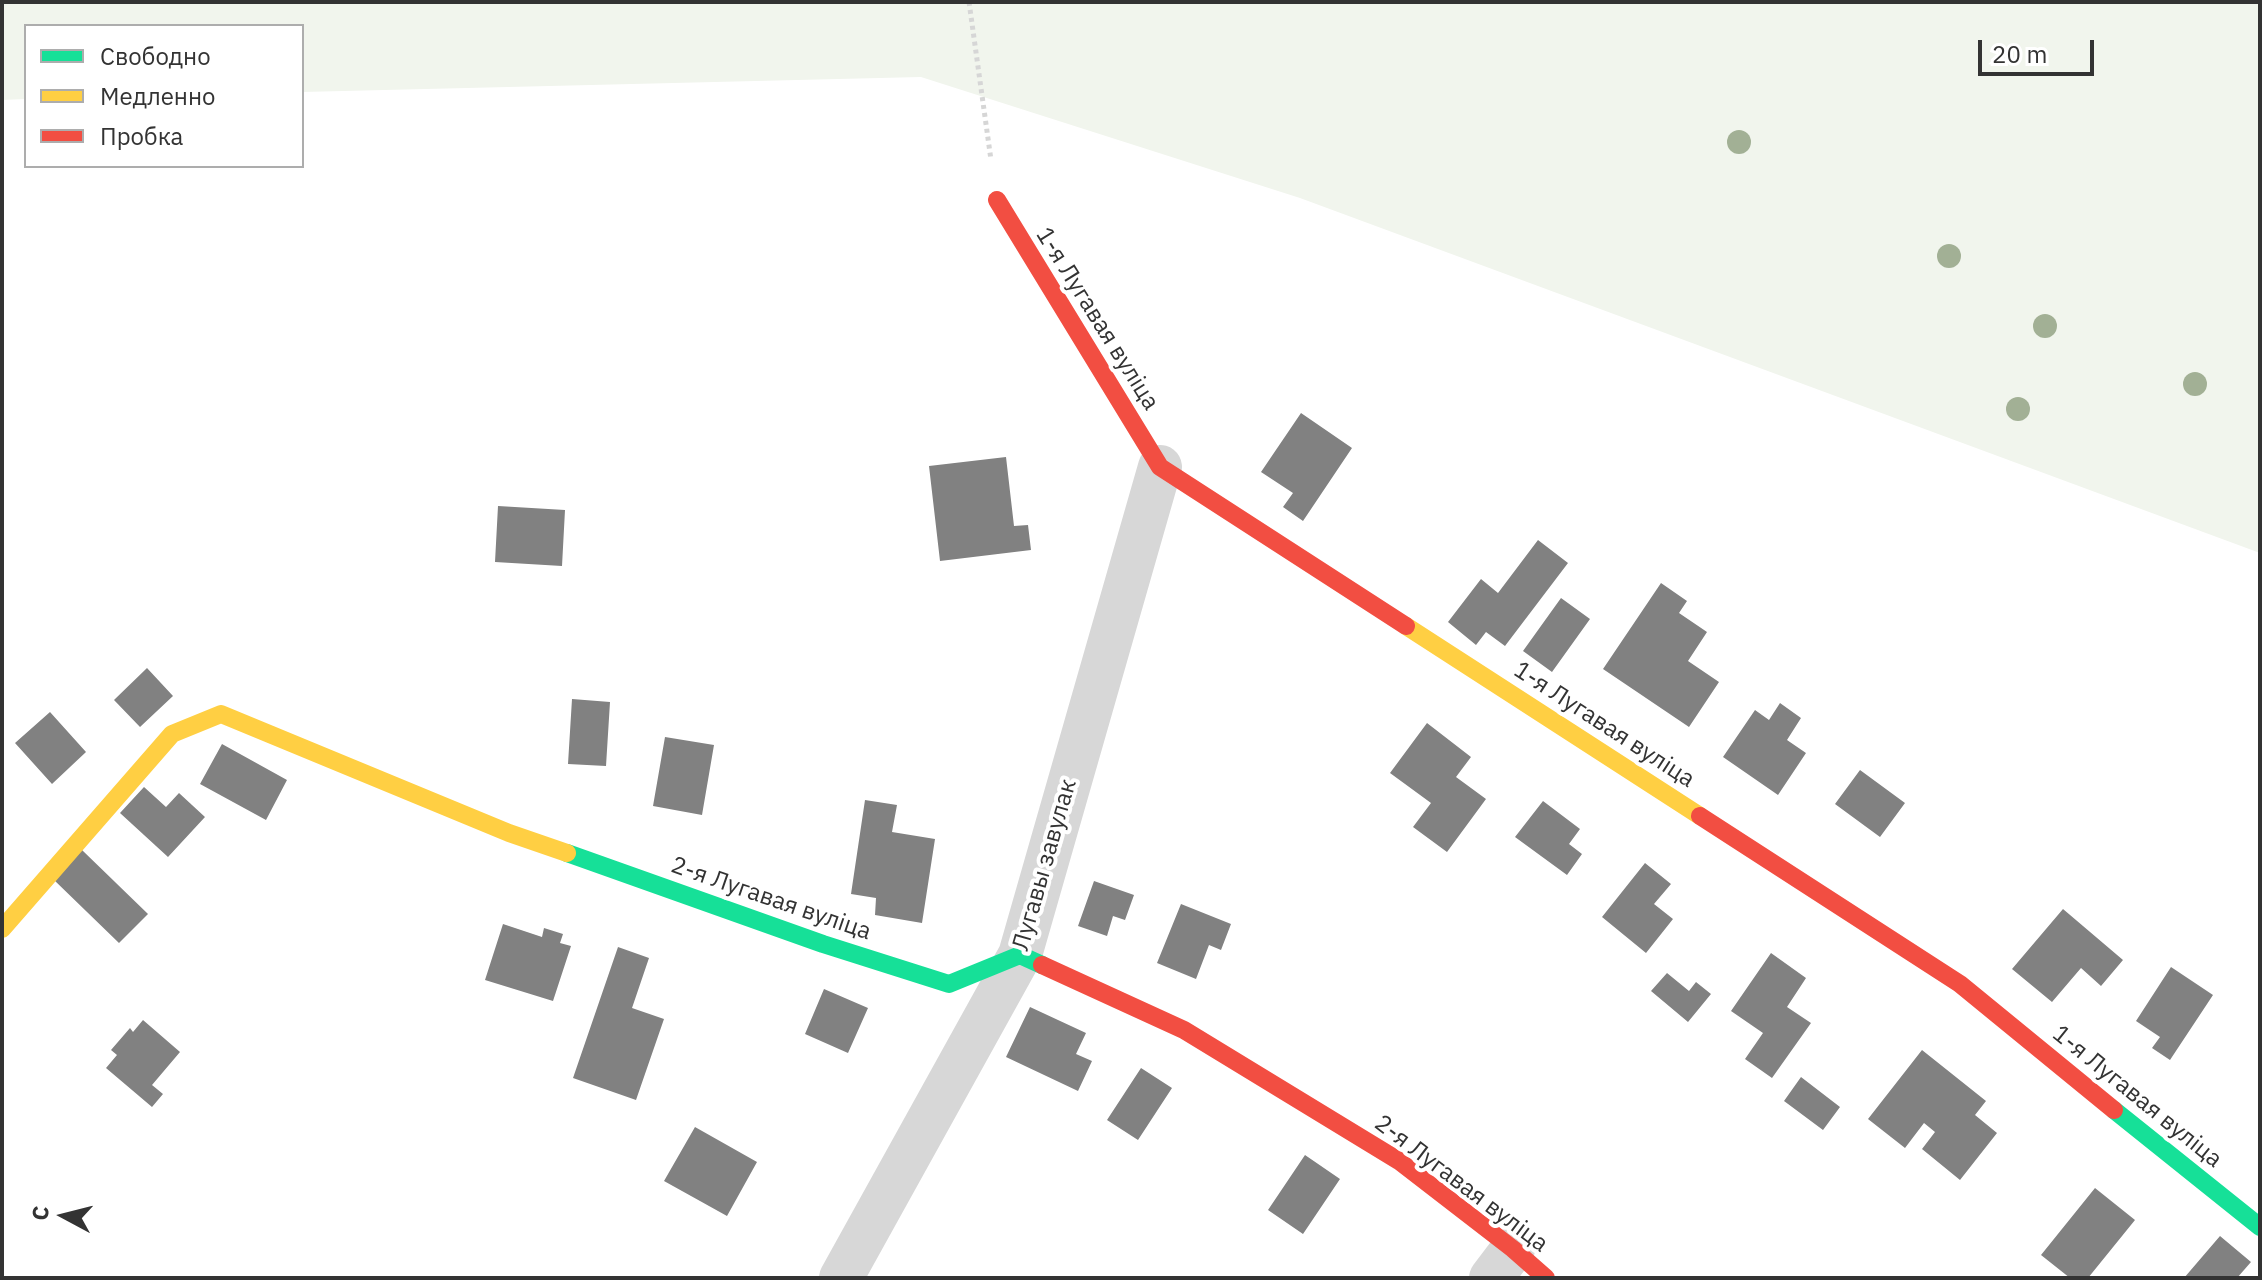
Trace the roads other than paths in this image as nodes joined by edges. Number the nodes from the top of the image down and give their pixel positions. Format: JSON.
{"nodes":[{"id":1,"x":997,"y":200,"type":"road end"},
{"id":2,"x":1160,"y":467,"type":"junction"},
{"id":3,"x":2,"y":929,"type":"edge"},
{"id":4,"x":1020,"y":955,"type":"junction"},
{"id":5,"x":2260,"y":1227,"type":"edge"},
{"id":6,"x":1502,"y":1264,"type":"edge"},
{"id":7,"x":841,"y":1278,"type":"edge"},
{"id":8,"x":1546,"y":1278,"type":"edge"}],
"edges":[{"from":1,"to":2,"type":"street","name":"1-я Лугавая вуліца"},
{"from":2,"to":4,"type":"street","name":"Лугавы завулак"},
{"from":2,"to":5,"type":"street","name":"1-я Лугавая вуліца"},
{"from":3,"to":4,"type":"street","name":"2-я Лугавая вуліца"},
{"from":4,"to":6,"type":"street","name":"2-я Лугавая вуліца"},
{"from":4,"to":7,"type":"street","name":"Лугавы завулак"},
{"from":6,"to":8,"type":"street","name":"2-я Лугавая вуліца"}]}
